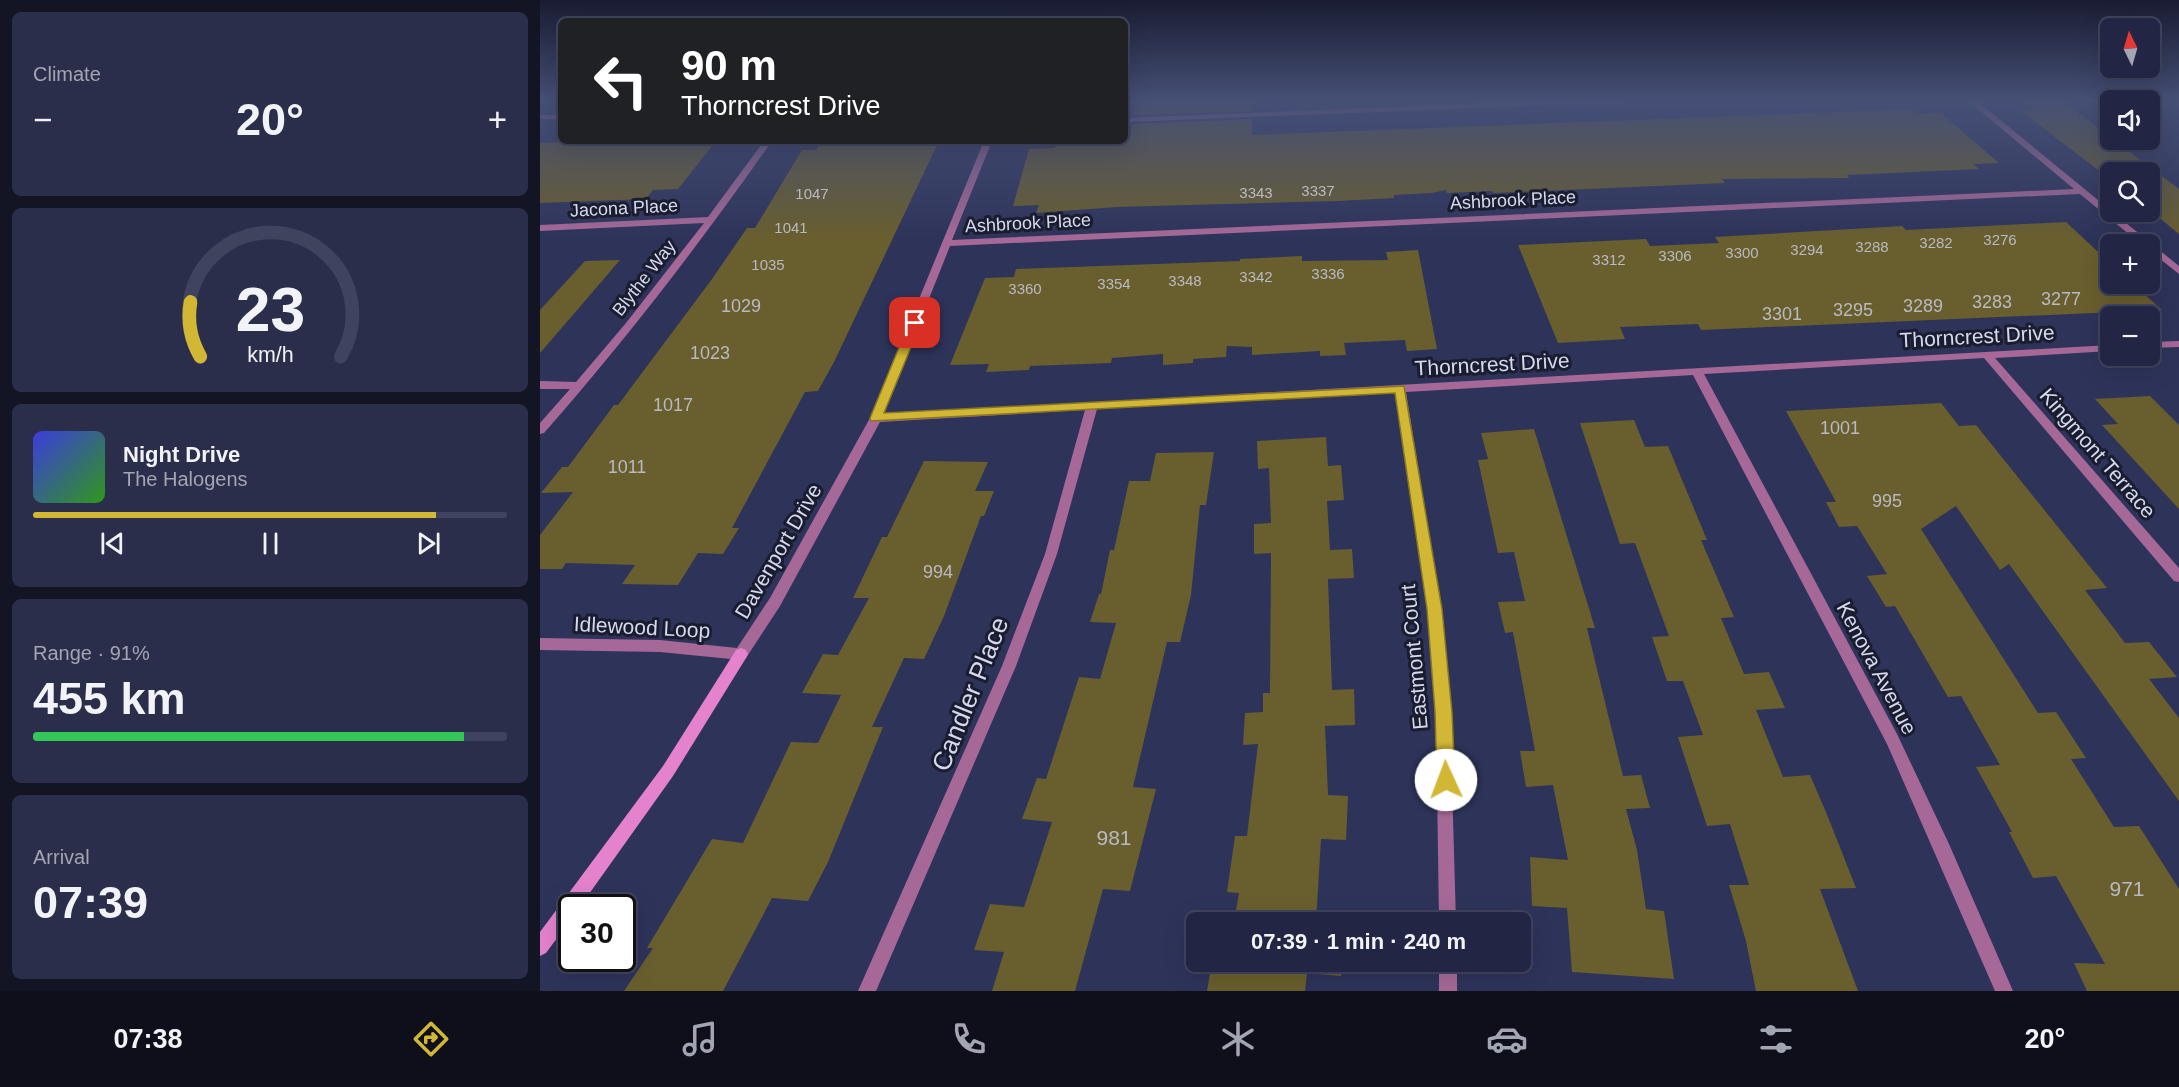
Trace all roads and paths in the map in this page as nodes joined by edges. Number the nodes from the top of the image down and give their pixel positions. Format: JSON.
{"nodes":[{"id":1,"x":764,"y":146,"type":"edge"},
{"id":2,"x":986,"y":146,"type":"edge"},
{"id":3,"x":2027,"y":146,"type":"edge"},
{"id":4,"x":2081,"y":191,"type":"junction"},
{"id":5,"x":710,"y":220,"type":"junction"},
{"id":6,"x":540,"y":228,"type":"edge"},
{"id":7,"x":2133,"y":234,"type":"edge"},
{"id":8,"x":947,"y":243,"type":"junction"},
{"id":9,"x":2160,"y":256,"type":"edge"},
{"id":10,"x":2179,"y":271,"type":"edge"},
{"id":11,"x":2179,"y":344,"type":"edge"},
{"id":12,"x":2160,"y":345,"type":"edge"},
{"id":13,"x":2100,"y":349,"type":"edge"},
{"id":14,"x":1987,"y":355,"type":"junction"},
{"id":15,"x":1697,"y":372,"type":"junction"},
{"id":16,"x":540,"y":385,"type":"edge"},
{"id":17,"x":579,"y":386,"type":"junction"},
{"id":18,"x":1400,"y":389,"type":"junction"},
{"id":19,"x":1092,"y":406,"type":"junction"},
{"id":20,"x":876,"y":418,"type":"junction"},
{"id":21,"x":540,"y":430,"type":"edge"},
{"id":22,"x":2179,"y":577,"type":"edge"},
{"id":23,"x":540,"y":644,"type":"edge"},
{"id":24,"x":741,"y":654,"type":"junction"},
{"id":25,"x":1448,"y":912,"type":"edge"},
{"id":26,"x":540,"y":947,"type":"edge"},
{"id":27,"x":1448,"y":972,"type":"edge"},
{"id":28,"x":867,"y":991,"type":"edge"},
{"id":29,"x":1448,"y":991,"type":"edge"},
{"id":30,"x":2004,"y":991,"type":"edge"}],
"edges":[{"from":1,"to":5,"type":"street","name":"Blythe Way"},
{"from":2,"to":8,"type":"street","name":"Davenport Drive"},
{"from":3,"to":4,"type":"street"},
{"from":4,"to":7,"type":"street"},
{"from":4,"to":8,"type":"street","name":"Ashbrook Place"},
{"from":5,"to":6,"type":"street","name":"Jacona Place"},
{"from":5,"to":17,"type":"street","name":"Blythe Way"},
{"from":8,"to":20,"type":"street","name":"Davenport Drive"},
{"from":9,"to":10,"type":"street"},
{"from":11,"to":12,"type":"street"},
{"from":13,"to":14,"type":"street","name":"Thorncrest Drive"},
{"from":14,"to":15,"type":"street","name":"Thorncrest Drive"},
{"from":14,"to":22,"type":"street","name":"Kingmont Terrace"},
{"from":15,"to":18,"type":"street","name":"Thorncrest Drive"},
{"from":15,"to":30,"type":"street","name":"Kenova Avenue"},
{"from":16,"to":17,"type":"street"},
{"from":17,"to":21,"type":"street","name":"Blythe Way"},
{"from":18,"to":19,"type":"street","name":"Thorncrest Drive"},
{"from":18,"to":25,"type":"street","name":"Eastmont Court"},
{"from":19,"to":20,"type":"street","name":"Thorncrest Drive"},
{"from":19,"to":28,"type":"street","name":"Candler Place"},
{"from":20,"to":24,"type":"street","name":"Davenport Drive"},
{"from":23,"to":24,"type":"street","name":"Idlewood Loop"},
{"from":24,"to":26,"type":"street","name":"Davenport Drive"},
{"from":27,"to":29,"type":"street"}]}
